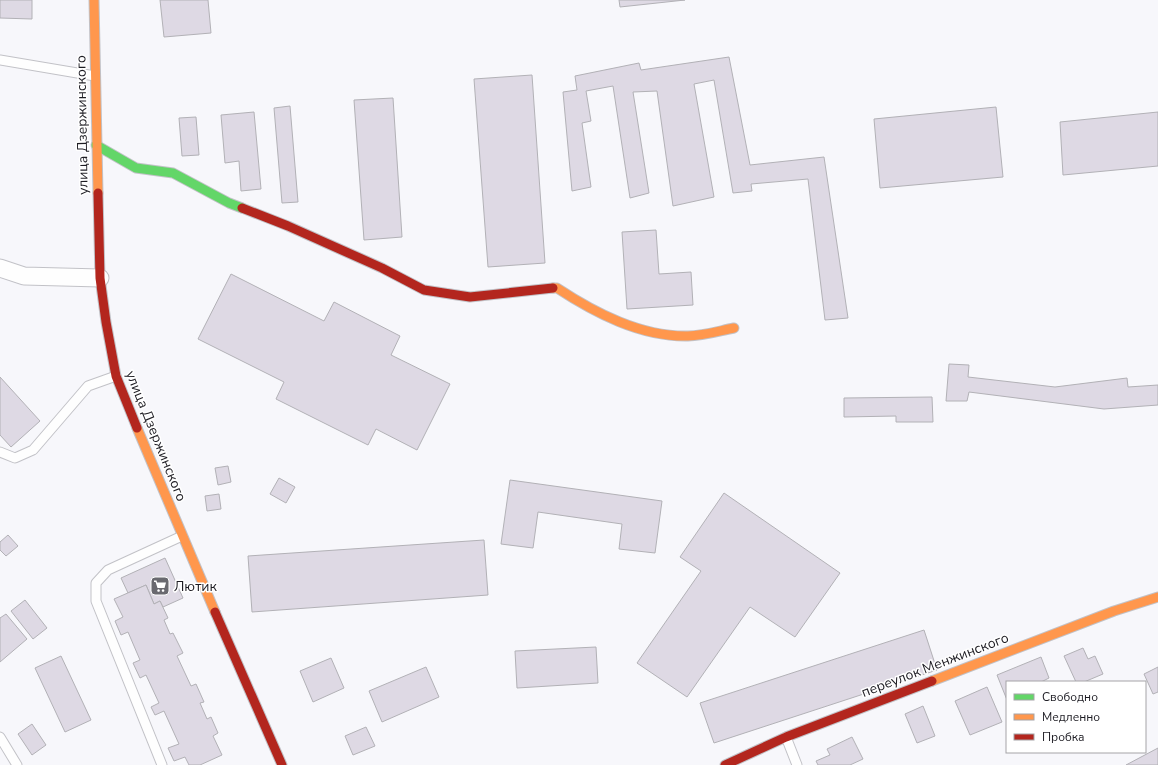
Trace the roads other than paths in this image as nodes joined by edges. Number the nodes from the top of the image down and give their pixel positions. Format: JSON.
{"nodes":[{"id":1,"x":94,"y":0,"type":"edge"},
{"id":2,"x":0,"y":60,"type":"edge"},
{"id":3,"x":95,"y":76,"type":"junction"},
{"id":4,"x":96,"y":145,"type":"junction"},
{"id":5,"x":0,"y":268,"type":"edge"},
{"id":6,"x":100,"y":278,"type":"junction"},
{"id":7,"x":734,"y":328,"type":"dead end"},
{"id":8,"x":116,"y":376,"type":"junction"},
{"id":9,"x":0,"y":452,"type":"edge"},
{"id":10,"x":182,"y":536,"type":"junction"},
{"id":11,"x":1158,"y":597,"type":"edge"},
{"id":12,"x":0,"y":737,"type":"edge"},
{"id":13,"x":786,"y":737,"type":"junction"},
{"id":14,"x":279,"y":764,"type":"edge"},
{"id":15,"x":17,"y":765,"type":"edge"},
{"id":16,"x":162,"y":765,"type":"edge"},
{"id":17,"x":725,"y":765,"type":"edge"},
{"id":18,"x":797,"y":765,"type":"edge"}],
"edges":[{"from":1,"to":3,"type":"street","name":"улица Дзержинского"},
{"from":2,"to":3,"type":"lane"},
{"from":3,"to":4,"type":"street","name":"улица Дзержинского"},
{"from":4,"to":6,"type":"street","name":"улица Дзержинского"},
{"from":4,"to":7,"type":"street"},
{"from":5,"to":6,"type":"street"},
{"from":6,"to":8,"type":"street","name":"улица Дзержинского"},
{"from":8,"to":9,"type":"lane"},
{"from":8,"to":10,"type":"street","name":"улица Дзержинского"},
{"from":10,"to":14,"type":"street","name":"улица Дзержинского"},
{"from":10,"to":16,"type":"lane"},
{"from":11,"to":13,"type":"street","name":"переулок Менжинского"},
{"from":12,"to":15,"type":"lane"},
{"from":13,"to":17,"type":"street","name":"переулок Менжинского"},
{"from":13,"to":18,"type":"lane"}]}
